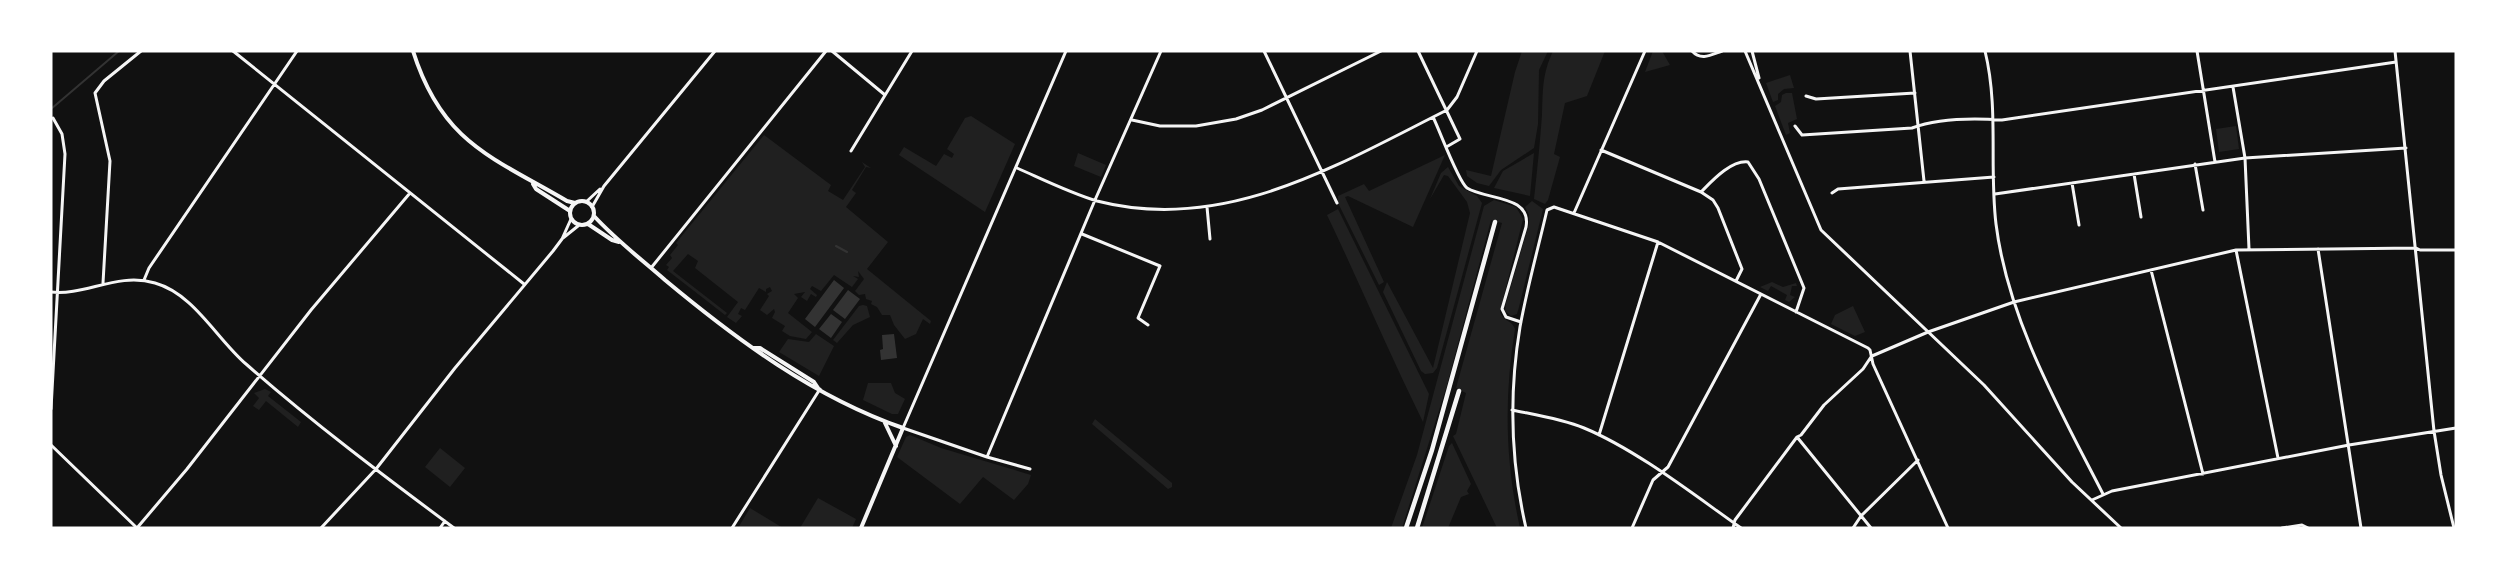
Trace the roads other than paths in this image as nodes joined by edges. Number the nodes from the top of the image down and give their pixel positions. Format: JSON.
{"nodes":[{"id":1,"x":141,"y":51,"type":"edge"},
{"id":2,"x":233,"y":51,"type":"edge"},
{"id":3,"x":297,"y":51,"type":"edge"},
{"id":4,"x":413,"y":51,"type":"edge"},
{"id":5,"x":715,"y":51,"type":"edge"},
{"id":6,"x":826,"y":51,"type":"edge"},
{"id":7,"x":832,"y":51,"type":"edge"},
{"id":8,"x":912,"y":51,"type":"edge"},
{"id":9,"x":1066,"y":51,"type":"edge"},
{"id":10,"x":1161,"y":51,"type":"edge"},
{"id":11,"x":1264,"y":51,"type":"edge"},
{"id":12,"x":1381,"y":51,"type":"edge"},
{"id":13,"x":1418,"y":51,"type":"edge"},
{"id":14,"x":1477,"y":51,"type":"edge"},
{"id":15,"x":1645,"y":51,"type":"edge"},
{"id":16,"x":1692,"y":51,"type":"edge"},
{"id":17,"x":1722,"y":51,"type":"edge"},
{"id":18,"x":1745,"y":51,"type":"edge"},
{"id":19,"x":1752,"y":51,"type":"edge"},
{"id":20,"x":1910,"y":51,"type":"edge"},
{"id":21,"x":1986,"y":51,"type":"edge"},
{"id":22,"x":2197,"y":51,"type":"edge"},
{"id":23,"x":2395,"y":51,"type":"edge"},
{"id":24,"x":2396,"y":62,"type":"junction"},
{"id":25,"x":1759,"y":80,"type":"junction"},
{"id":26,"x":274,"y":84,"type":"junction"},
{"id":27,"x":2233,"y":87,"type":"junction"},
{"id":28,"x":2203,"y":91,"type":"junction"},
{"id":29,"x":1915,"y":93,"type":"junction"},
{"id":30,"x":885,"y":95,"type":"junction"},
{"id":31,"x":1806,"y":96,"type":"dead end"},
{"id":32,"x":1287,"y":98,"type":"junction"},
{"id":33,"x":1447,"y":110,"type":"junction"},
{"id":34,"x":1433,"y":117,"type":"junction"},
{"id":35,"x":53,"y":118,"type":"dead end"},
{"id":36,"x":1132,"y":120,"type":"junction"},
{"id":37,"x":1993,"y":120,"type":"junction"},
{"id":38,"x":58,"y":126,"type":"junction"},
{"id":39,"x":1795,"y":126,"type":"dead end"},
{"id":40,"x":1918,"y":126,"type":"junction"},
{"id":41,"x":51,"y":129,"type":"edge"},
{"id":42,"x":1447,"y":146,"type":"junction"},
{"id":43,"x":2406,"y":148,"type":"junction"},
{"id":44,"x":1601,"y":150,"type":"junction"},
{"id":45,"x":851,"y":151,"type":"dead end"},
{"id":46,"x":2245,"y":158,"type":"junction"},
{"id":47,"x":2215,"y":162,"type":"junction"},
{"id":48,"x":2195,"y":164,"type":"junction"},
{"id":49,"x":1017,"y":168,"type":"junction"},
{"id":50,"x":1322,"y":171,"type":"junction"},
{"id":51,"x":2134,"y":174,"type":"junction"},
{"id":52,"x":1994,"y":177,"type":"junction"},
{"id":53,"x":1924,"y":181,"type":"junction"},
{"id":54,"x":532,"y":183,"type":"junction"},
{"id":55,"x":2072,"y":183,"type":"junction"},
{"id":56,"x":604,"y":186,"type":"junction"},
{"id":57,"x":1701,"y":192,"type":"junction"},
{"id":58,"x":410,"y":193,"type":"junction"},
{"id":59,"x":1832,"y":193,"type":"dead end"},
{"id":60,"x":1995,"y":194,"type":"junction"},
{"id":61,"x":1095,"y":200,"type":"junction"},
{"id":62,"x":586,"y":202,"type":"junction"},
{"id":63,"x":575,"y":203,"type":"junction"},
{"id":64,"x":1337,"y":203,"type":"dead end"},
{"id":65,"x":592,"y":207,"type":"junction"},
{"id":66,"x":1207,"y":207,"type":"junction"},
{"id":67,"x":2203,"y":210,"type":"dead end"},
{"id":68,"x":570,"y":211,"type":"junction"},
{"id":69,"x":1574,"y":213,"type":"junction"},
{"id":70,"x":594,"y":216,"type":"junction"},
{"id":71,"x":2141,"y":217,"type":"dead end"},
{"id":72,"x":571,"y":219,"type":"junction"},
{"id":73,"x":1495,"y":222,"type":"dead end"},
{"id":74,"x":588,"y":224,"type":"junction"},
{"id":75,"x":2079,"y":225,"type":"dead end"},
{"id":76,"x":578,"y":226,"type":"junction"},
{"id":77,"x":1082,"y":234,"type":"junction"},
{"id":78,"x":562,"y":239,"type":"junction"},
{"id":79,"x":1210,"y":240,"type":"dead end"},
{"id":80,"x":1658,"y":242,"type":"junction"},
{"id":81,"x":620,"y":243,"type":"junction"},
{"id":82,"x":2416,"y":248,"type":"junction"},
{"id":83,"x":2248,"y":249,"type":"junction"},
{"id":84,"x":2318,"y":249,"type":"junction"},
{"id":85,"x":2236,"y":250,"type":"junction"},
{"id":86,"x":2456,"y":250,"type":"edge"},
{"id":87,"x":651,"y":268,"type":"junction"},
{"id":88,"x":2151,"y":270,"type":"junction"},
{"id":89,"x":144,"y":280,"type":"junction"},
{"id":90,"x":1736,"y":281,"type":"junction"},
{"id":91,"x":103,"y":283,"type":"junction"},
{"id":92,"x":524,"y":285,"type":"junction"},
{"id":93,"x":51,"y":292,"type":"edge"},
{"id":94,"x":57,"y":292,"type":"junction"},
{"id":95,"x":1761,"y":294,"type":"junction"},
{"id":96,"x":2014,"y":302,"type":"junction"},
{"id":97,"x":1796,"y":312,"type":"junction"},
{"id":98,"x":1521,"y":322,"type":"junction"},
{"id":99,"x":1148,"y":325,"type":"dead end"},
{"id":100,"x":1928,"y":332,"type":"junction"},
{"id":101,"x":1872,"y":356,"type":"junction"},
{"id":102,"x":260,"y":376,"type":"junction"},
{"id":103,"x":819,"y":389,"type":"junction"},
{"id":104,"x":1460,"y":391,"type":"dead end"},
{"id":105,"x":51,"y":409,"type":"edge"},
{"id":106,"x":1512,"y":410,"type":"junction"},
{"id":107,"x":885,"y":423,"type":"junction"},
{"id":108,"x":903,"y":428,"type":"junction"},
{"id":109,"x":2456,"y":428,"type":"edge"},
{"id":110,"x":2434,"y":431,"type":"junction"},
{"id":111,"x":1599,"y":435,"type":"junction"},
{"id":112,"x":1797,"y":437,"type":"junction"},
{"id":113,"x":2349,"y":445,"type":"junction"},
{"id":114,"x":51,"y":446,"type":"edge"},
{"id":115,"x":896,"y":447,"type":"junction"},
{"id":116,"x":987,"y":457,"type":"junction"},
{"id":117,"x":2278,"y":458,"type":"junction"},
{"id":118,"x":1918,"y":460,"type":"junction"},
{"id":119,"x":376,"y":468,"type":"junction"},
{"id":120,"x":1030,"y":469,"type":"dead end"},
{"id":121,"x":1660,"y":473,"type":"junction"},
{"id":122,"x":2203,"y":474,"type":"junction"},
{"id":123,"x":2103,"y":494,"type":"junction"},
{"id":124,"x":2092,"y":501,"type":"junction"},
{"id":125,"x":1861,"y":516,"type":"junction"},
{"id":126,"x":446,"y":522,"type":"junction"},
{"id":127,"x":1734,"y":523,"type":"junction"},
{"id":128,"x":137,"y":528,"type":"edge"},
{"id":129,"x":321,"y":528,"type":"edge"},
{"id":130,"x":440,"y":528,"type":"edge"},
{"id":131,"x":454,"y":528,"type":"edge"},
{"id":132,"x":732,"y":528,"type":"edge"},
{"id":133,"x":861,"y":528,"type":"edge"},
{"id":134,"x":1406,"y":528,"type":"edge"},
{"id":135,"x":1418,"y":528,"type":"edge"},
{"id":136,"x":1526,"y":528,"type":"edge"},
{"id":137,"x":1632,"y":528,"type":"edge"},
{"id":138,"x":1732,"y":528,"type":"edge"},
{"id":139,"x":1741,"y":528,"type":"edge"},
{"id":140,"x":1853,"y":528,"type":"edge"},
{"id":141,"x":1871,"y":528,"type":"edge"},
{"id":142,"x":1948,"y":528,"type":"edge"},
{"id":143,"x":2120,"y":528,"type":"edge"},
{"id":144,"x":2282,"y":528,"type":"edge"},
{"id":145,"x":2308,"y":528,"type":"edge"},
{"id":146,"x":2361,"y":528,"type":"edge"},
{"id":147,"x":2454,"y":528,"type":"edge"}],
"edges":[{"from":1,"to":91,"type":"street"},
{"from":2,"to":26,"type":"street"},
{"from":3,"to":26,"type":"street"},
{"from":4,"to":54,"type":"main road"},
{"from":5,"to":56,"type":"street"},
{"from":6,"to":87,"type":"street"},
{"from":7,"to":30,"type":"street"},
{"from":8,"to":30,"type":"street"},
{"from":9,"to":49,"type":"street"},
{"from":10,"to":36,"type":"street"},
{"from":11,"to":32,"type":"street"},
{"from":12,"to":32,"type":"street"},
{"from":13,"to":33,"type":"street"},
{"from":14,"to":33,"type":"street"},
{"from":15,"to":44,"type":"street"},
{"from":16,"to":17,"type":"street"},
{"from":18,"to":25,"type":"street"},
{"from":19,"to":25,"type":"street"},
{"from":20,"to":29,"type":"street"},
{"from":21,"to":37,"type":"street"},
{"from":22,"to":28,"type":"street"},
{"from":23,"to":24,"type":"street"},
{"from":24,"to":27,"type":"street"},
{"from":24,"to":43,"type":"street"},
{"from":25,"to":100,"type":"street"},
{"from":26,"to":58,"type":"street"},
{"from":26,"to":89,"type":"street"},
{"from":27,"to":28,"type":"street"},
{"from":27,"to":46,"type":"street"},
{"from":28,"to":37,"type":"street"},
{"from":28,"to":47,"type":"street"},
{"from":29,"to":31,"type":"street"},
{"from":29,"to":40,"type":"street"},
{"from":30,"to":45,"type":"street"},
{"from":32,"to":36,"type":"street"},
{"from":32,"to":50,"type":"street"},
{"from":33,"to":34,"type":"street"},
{"from":33,"to":42,"type":"street"},
{"from":34,"to":42,"type":"street"},
{"from":34,"to":50,"type":"street"},
{"from":35,"to":38,"type":"street"},
{"from":36,"to":61,"type":"street"},
{"from":37,"to":40,"type":"street"},
{"from":37,"to":52,"type":"street"},
{"from":38,"to":41,"type":"street"},
{"from":38,"to":94,"type":"street"},
{"from":39,"to":40,"type":"street"},
{"from":40,"to":53,"type":"street"},
{"from":42,"to":98,"type":"street"},
{"from":43,"to":46,"type":"street"},
{"from":43,"to":82,"type":"street"},
{"from":44,"to":57,"type":"street"},
{"from":44,"to":69,"type":"street"},
{"from":46,"to":47,"type":"street"},
{"from":46,"to":83,"type":"street"},
{"from":47,"to":48,"type":"street"},
{"from":48,"to":51,"type":"street"},
{"from":48,"to":67,"type":"street"},
{"from":49,"to":61,"type":"street"},
{"from":49,"to":108,"type":"street"},
{"from":50,"to":64,"type":"street"},
{"from":50,"to":66,"type":"street"},
{"from":51,"to":55,"type":"street"},
{"from":51,"to":71,"type":"street"},
{"from":52,"to":53,"type":"street"},
{"from":52,"to":60,"type":"street"},
{"from":53,"to":59,"type":"street"},
{"from":54,"to":63,"type":"main road"},
{"from":54,"to":68,"type":"main road"},
{"from":55,"to":60,"type":"street"},
{"from":55,"to":75,"type":"street"},
{"from":56,"to":62,"type":"street"},
{"from":56,"to":65,"type":"street"},
{"from":57,"to":90,"type":"street"},
{"from":57,"to":97,"type":"street"},
{"from":58,"to":92,"type":"street"},
{"from":58,"to":102,"type":"street"},
{"from":60,"to":96,"type":"street"},
{"from":61,"to":66,"type":"street"},
{"from":61,"to":77,"type":"street"},
{"from":62,"to":63,"type":"main road"},
{"from":62,"to":65,"type":"main road"},
{"from":63,"to":68,"type":"main road"},
{"from":65,"to":70,"type":"main road"},
{"from":66,"to":79,"type":"street"},
{"from":68,"to":72,"type":"main road"},
{"from":69,"to":80,"type":"street"},
{"from":69,"to":98,"type":"street"},
{"from":70,"to":74,"type":"main road"},
{"from":70,"to":81,"type":"main road"},
{"from":72,"to":76,"type":"main road"},
{"from":72,"to":78,"type":"street"},
{"from":73,"to":134,"type":"highway"},
{"from":74,"to":76,"type":"main road"},
{"from":74,"to":81,"type":"main road"},
{"from":76,"to":78,"type":"street"},
{"from":77,"to":99,"type":"street"},
{"from":77,"to":116,"type":"street"},
{"from":78,"to":92,"type":"street"},
{"from":80,"to":90,"type":"street"},
{"from":80,"to":111,"type":"street"},
{"from":81,"to":87,"type":"main road"},
{"from":82,"to":84,"type":"street"},
{"from":82,"to":86,"type":"street"},
{"from":82,"to":110,"type":"street"},
{"from":83,"to":84,"type":"street"},
{"from":83,"to":85,"type":"street"},
{"from":84,"to":113,"type":"street"},
{"from":85,"to":88,"type":"street"},
{"from":85,"to":117,"type":"street"},
{"from":87,"to":103,"type":"main road"},
{"from":88,"to":96,"type":"street"},
{"from":88,"to":122,"type":"street"},
{"from":89,"to":91,"type":"street"},
{"from":89,"to":102,"type":"street"},
{"from":90,"to":95,"type":"street"},
{"from":91,"to":94,"type":"street"},
{"from":92,"to":119,"type":"street"},
{"from":93,"to":94,"type":"street"},
{"from":94,"to":105,"type":"street"},
{"from":95,"to":97,"type":"street"},
{"from":95,"to":121,"type":"street"},
{"from":96,"to":100,"type":"street"},
{"from":96,"to":123,"type":"street"},
{"from":97,"to":101,"type":"street"},
{"from":98,"to":106,"type":"street"},
{"from":100,"to":101,"type":"street"},
{"from":100,"to":124,"type":"street"},
{"from":101,"to":112,"type":"street"},
{"from":101,"to":118,"type":"street"},
{"from":102,"to":119,"type":"street"},
{"from":102,"to":128,"type":"street"},
{"from":103,"to":107,"type":"main road"},
{"from":103,"to":132,"type":"street"},
{"from":104,"to":135,"type":"highway"},
{"from":106,"to":111,"type":"street"},
{"from":106,"to":136,"type":"street"},
{"from":107,"to":108,"type":"main road"},
{"from":107,"to":115,"type":"main road"},
{"from":108,"to":115,"type":"main road"},
{"from":108,"to":116,"type":"street"},
{"from":109,"to":110,"type":"street"},
{"from":110,"to":113,"type":"street"},
{"from":110,"to":147,"type":"street"},
{"from":111,"to":121,"type":"street"},
{"from":112,"to":125,"type":"street"},
{"from":112,"to":127,"type":"street"},
{"from":113,"to":117,"type":"street"},
{"from":113,"to":146,"type":"street"},
{"from":114,"to":128,"type":"street"},
{"from":115,"to":133,"type":"main road"},
{"from":116,"to":120,"type":"street"},
{"from":117,"to":122,"type":"street"},
{"from":118,"to":125,"type":"street"},
{"from":118,"to":142,"type":"street"},
{"from":119,"to":126,"type":"street"},
{"from":119,"to":129,"type":"street"},
{"from":121,"to":127,"type":"street"},
{"from":121,"to":137,"type":"street"},
{"from":122,"to":123,"type":"street"},
{"from":123,"to":124,"type":"street"},
{"from":124,"to":143,"type":"street"},
{"from":125,"to":140,"type":"street"},
{"from":125,"to":141,"type":"street"},
{"from":126,"to":130,"type":"street"},
{"from":126,"to":131,"type":"street"},
{"from":127,"to":138,"type":"street"},
{"from":127,"to":139,"type":"street"},
{"from":144,"to":145,"type":"street"}]}
